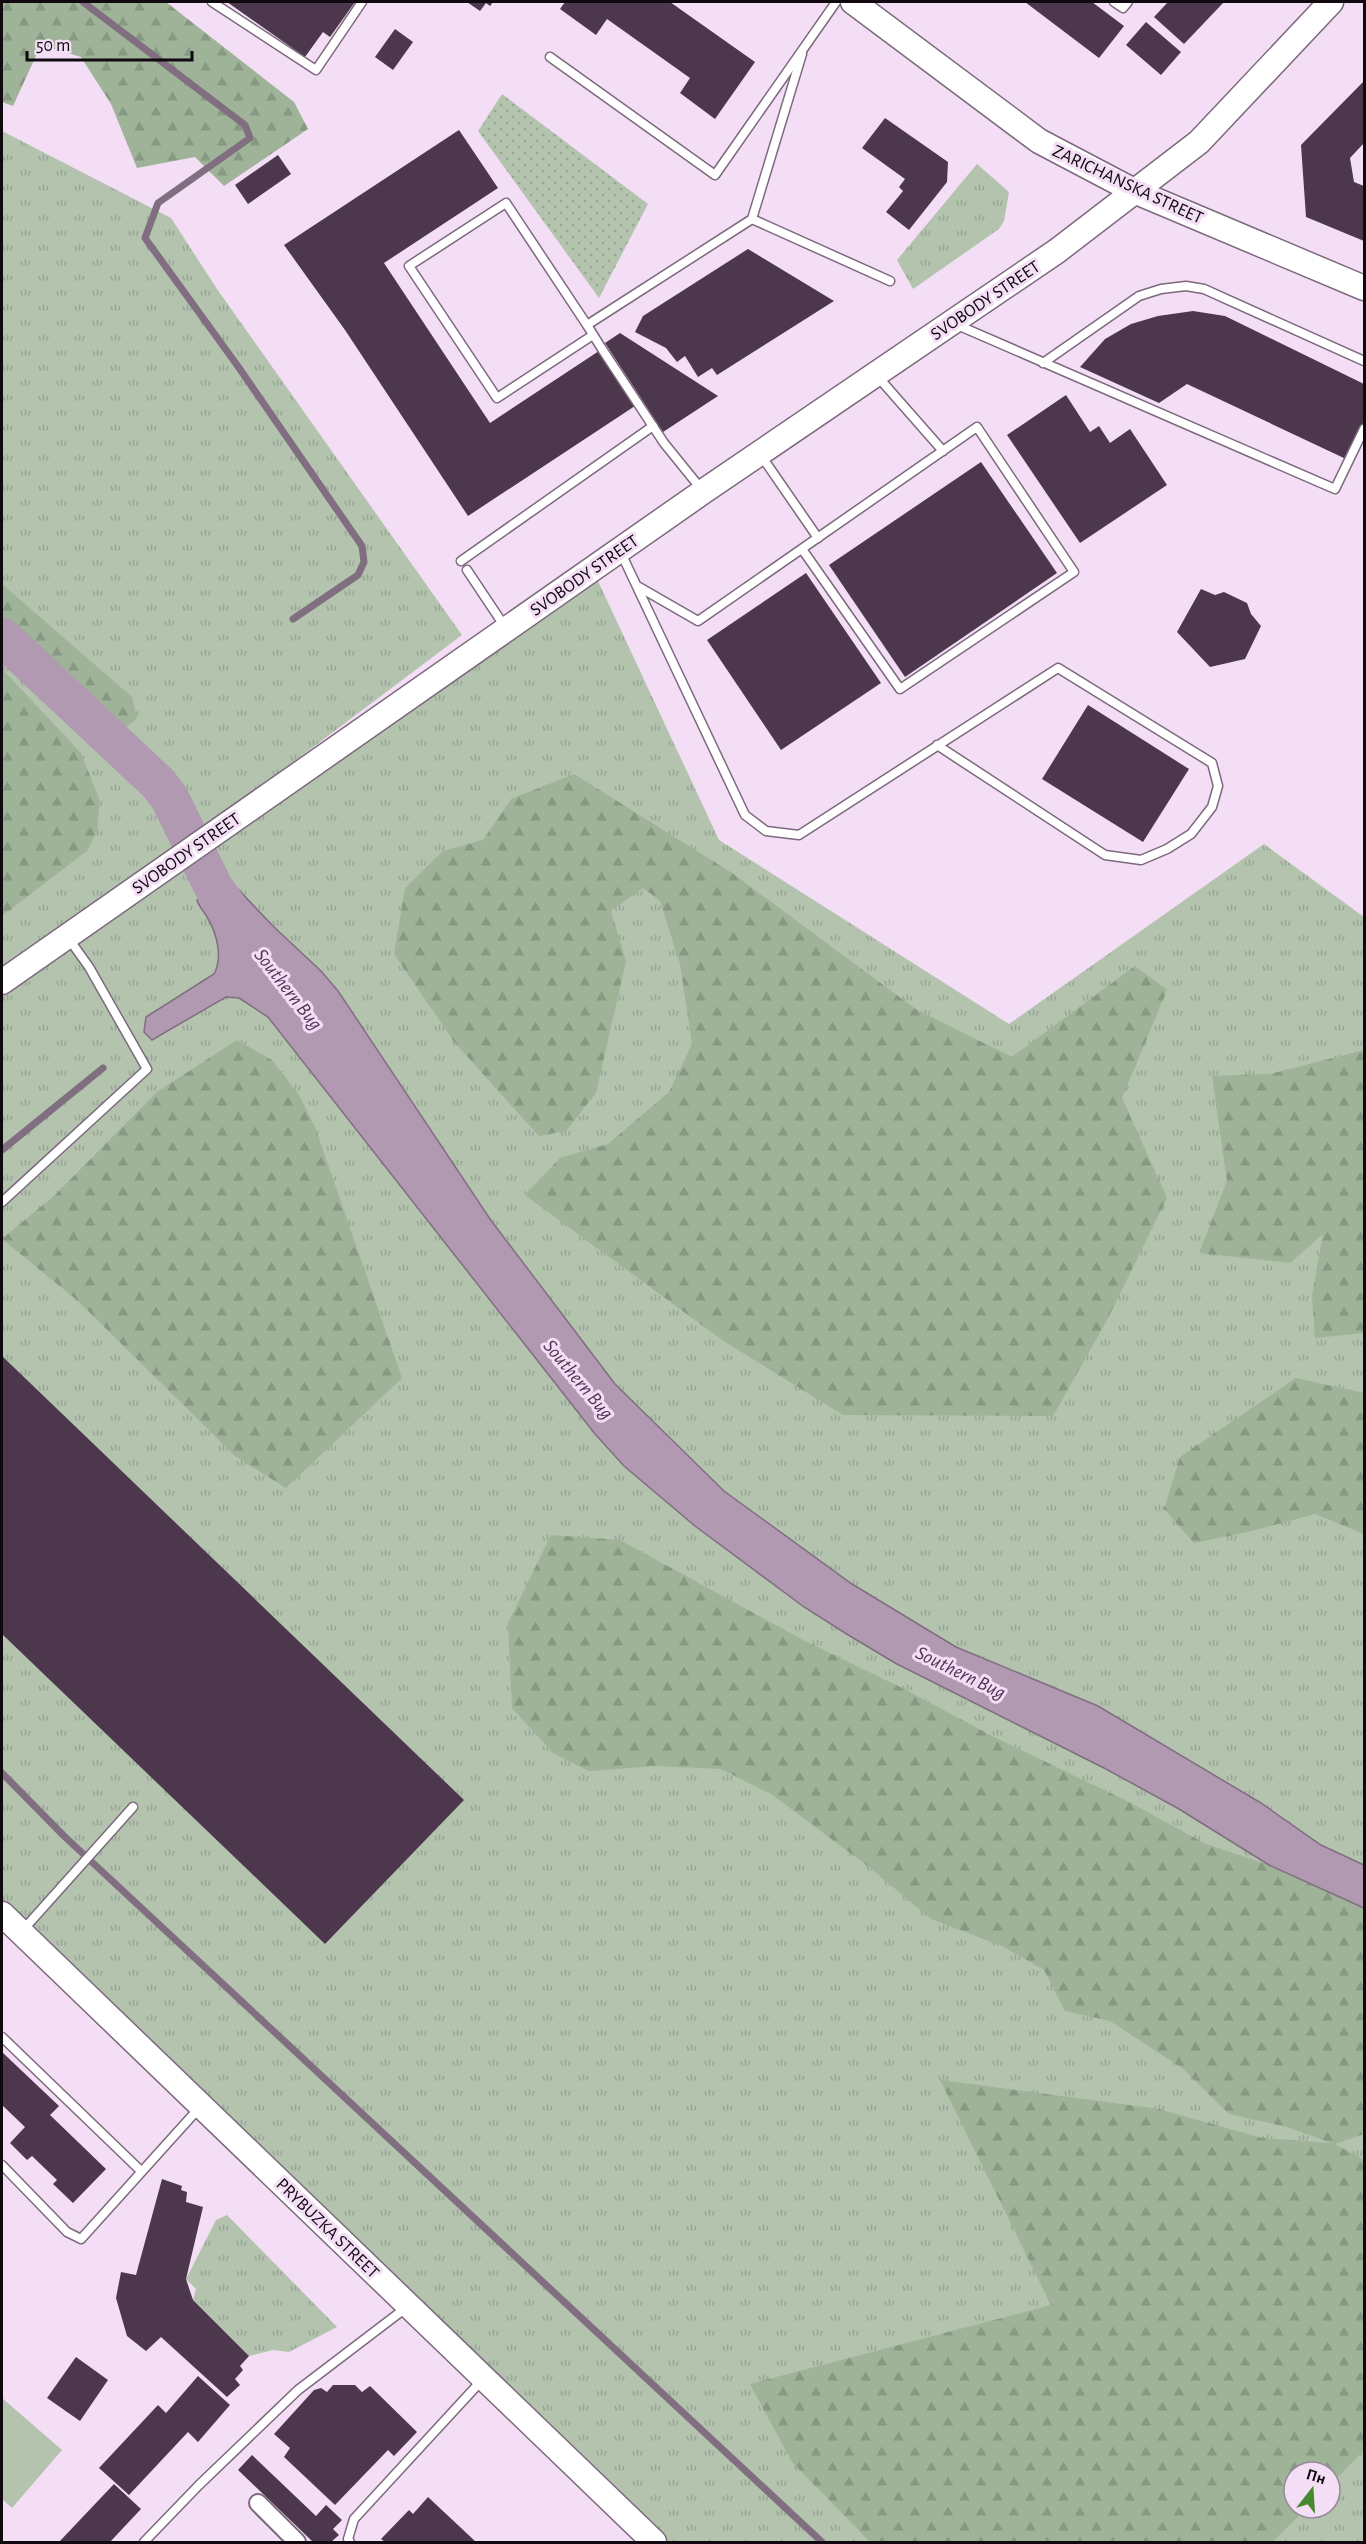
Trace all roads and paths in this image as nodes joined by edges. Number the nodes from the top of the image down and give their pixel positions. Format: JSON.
{"nodes":[{"id":1,"x":212,"y":2,"type":"edge"},
{"id":2,"x":363,"y":2,"type":"edge"},
{"id":3,"x":836,"y":2,"type":"edge"},
{"id":4,"x":853,"y":2,"type":"edge"},
{"id":5,"x":1114,"y":2,"type":"edge"},
{"id":6,"x":1128,"y":2,"type":"edge"},
{"id":7,"x":1309,"y":2,"type":"edge"},
{"id":8,"x":1331,"y":2,"type":"edge"},
{"id":9,"x":804,"y":45,"type":"junction"},
{"id":10,"x":550,"y":57,"type":"dead end"},
{"id":11,"x":1166,"y":167,"type":"junction"},
{"id":12,"x":1134,"y":191,"type":"junction"},
{"id":13,"x":752,"y":219,"type":"junction"},
{"id":14,"x":890,"y":281,"type":"dead end"},
{"id":15,"x":1365,"y":288,"type":"edge"},
{"id":16,"x":951,"y":323,"type":"junction"},
{"id":17,"x":587,"y":325,"type":"junction"},
{"id":18,"x":594,"y":335,"type":"junction"},
{"id":19,"x":1365,"y":361,"type":"edge"},
{"id":20,"x":1043,"y":363,"type":"junction"},
{"id":21,"x":875,"y":375,"type":"junction"},
{"id":22,"x":653,"y":426,"type":"junction"},
{"id":23,"x":1365,"y":429,"type":"edge"},
{"id":24,"x":943,"y":451,"type":"junction"},
{"id":25,"x":759,"y":454,"type":"junction"},
{"id":26,"x":704,"y":491,"type":"junction"},
{"id":27,"x":818,"y":538,"type":"junction"},
{"id":28,"x":802,"y":549,"type":"junction"},
{"id":29,"x":619,"y":550,"type":"junction"},
{"id":30,"x":461,"y":561,"type":"dead end"},
{"id":31,"x":467,"y":570,"type":"dead end"},
{"id":32,"x":638,"y":587,"type":"junction"},
{"id":33,"x":506,"y":629,"type":"junction"},
{"id":34,"x":937,"y":745,"type":"junction"},
{"id":35,"x":67,"y":936,"type":"junction"},
{"id":36,"x":2,"y":982,"type":"edge"},
{"id":37,"x":2,"y":1202,"type":"edge"},
{"id":38,"x":133,"y":1807,"type":"dead end"},
{"id":39,"x":2,"y":1914,"type":"edge"},
{"id":40,"x":21,"y":1933,"type":"junction"},
{"id":41,"x":2,"y":2037,"type":"edge"},
{"id":42,"x":201,"y":2106,"type":"junction"},
{"id":43,"x":2,"y":2165,"type":"edge"},
{"id":44,"x":141,"y":2171,"type":"junction"},
{"id":45,"x":408,"y":2306,"type":"junction"},
{"id":46,"x":484,"y":2378,"type":"junction"},
{"id":47,"x":258,"y":2503,"type":"dead end"},
{"id":48,"x":144,"y":2542,"type":"edge"},
{"id":49,"x":297,"y":2542,"type":"edge"},
{"id":50,"x":350,"y":2542,"type":"edge"},
{"id":51,"x":654,"y":2542,"type":"edge"}],
"edges":[{"from":1,"to":2,"type":"lane"},
{"from":3,"to":9,"type":"lane"},
{"from":4,"to":12,"type":"main road","name":"ZARICHANSKA STREET"},
{"from":5,"to":6,"type":"lane"},
{"from":7,"to":11,"type":"main road","name":"SVOBODY STREET"},
{"from":8,"to":11,"type":"main road","name":"SVOBODY STREET"},
{"from":9,"to":10,"type":"lane"},
{"from":9,"to":13,"type":"lane"},
{"from":11,"to":12,"type":"main road","name":"SVOBODY STREET"},
{"from":12,"to":15,"type":"main road","name":"ZARICHANSKA STREET"},
{"from":12,"to":16,"type":"main road","name":"SVOBODY STREET"},
{"from":13,"to":14,"type":"lane"},
{"from":13,"to":17,"type":"lane"},
{"from":16,"to":20,"type":"lane"},
{"from":16,"to":21,"type":"main road","name":"SVOBODY STREET"},
{"from":17,"to":18,"type":"lane"},
{"from":17,"to":18,"type":"lane"},
{"from":18,"to":22,"type":"lane"},
{"from":19,"to":20,"type":"lane"},
{"from":20,"to":23,"type":"lane"},
{"from":21,"to":24,"type":"lane"},
{"from":21,"to":25,"type":"main road","name":"SVOBODY STREET"},
{"from":22,"to":26,"type":"lane"},
{"from":22,"to":30,"type":"lane"},
{"from":24,"to":27,"type":"lane"},
{"from":24,"to":28,"type":"lane"},
{"from":25,"to":26,"type":"main road","name":"SVOBODY STREET"},
{"from":25,"to":27,"type":"lane"},
{"from":26,"to":29,"type":"main road","name":"SVOBODY STREET"},
{"from":27,"to":28,"type":"lane"},
{"from":28,"to":32,"type":"lane"},
{"from":29,"to":32,"type":"lane"},
{"from":29,"to":33,"type":"main road","name":"SVOBODY STREET"},
{"from":31,"to":33,"type":"lane"},
{"from":32,"to":34,"type":"lane"},
{"from":33,"to":35,"type":"main road","name":"SVOBODY STREET"},
{"from":34,"to":34,"type":"lane"},
{"from":35,"to":36,"type":"main road","name":"SVOBODY STREET"},
{"from":35,"to":37,"type":"lane"},
{"from":38,"to":40,"type":"lane"},
{"from":39,"to":40,"type":"main road","name":"PRYBUZKA STREET"},
{"from":40,"to":42,"type":"main road","name":"PRYBUZKA STREET"},
{"from":41,"to":44,"type":"lane"},
{"from":42,"to":44,"type":"lane"},
{"from":42,"to":45,"type":"main road","name":"PRYBUZKA STREET"},
{"from":43,"to":44,"type":"lane"},
{"from":45,"to":46,"type":"main road","name":"PRYBUZKA STREET"},
{"from":45,"to":48,"type":"lane"},
{"from":46,"to":50,"type":"lane"},
{"from":46,"to":51,"type":"main road","name":"PRYBUZKA STREET"},
{"from":47,"to":49,"type":"street"}]}
